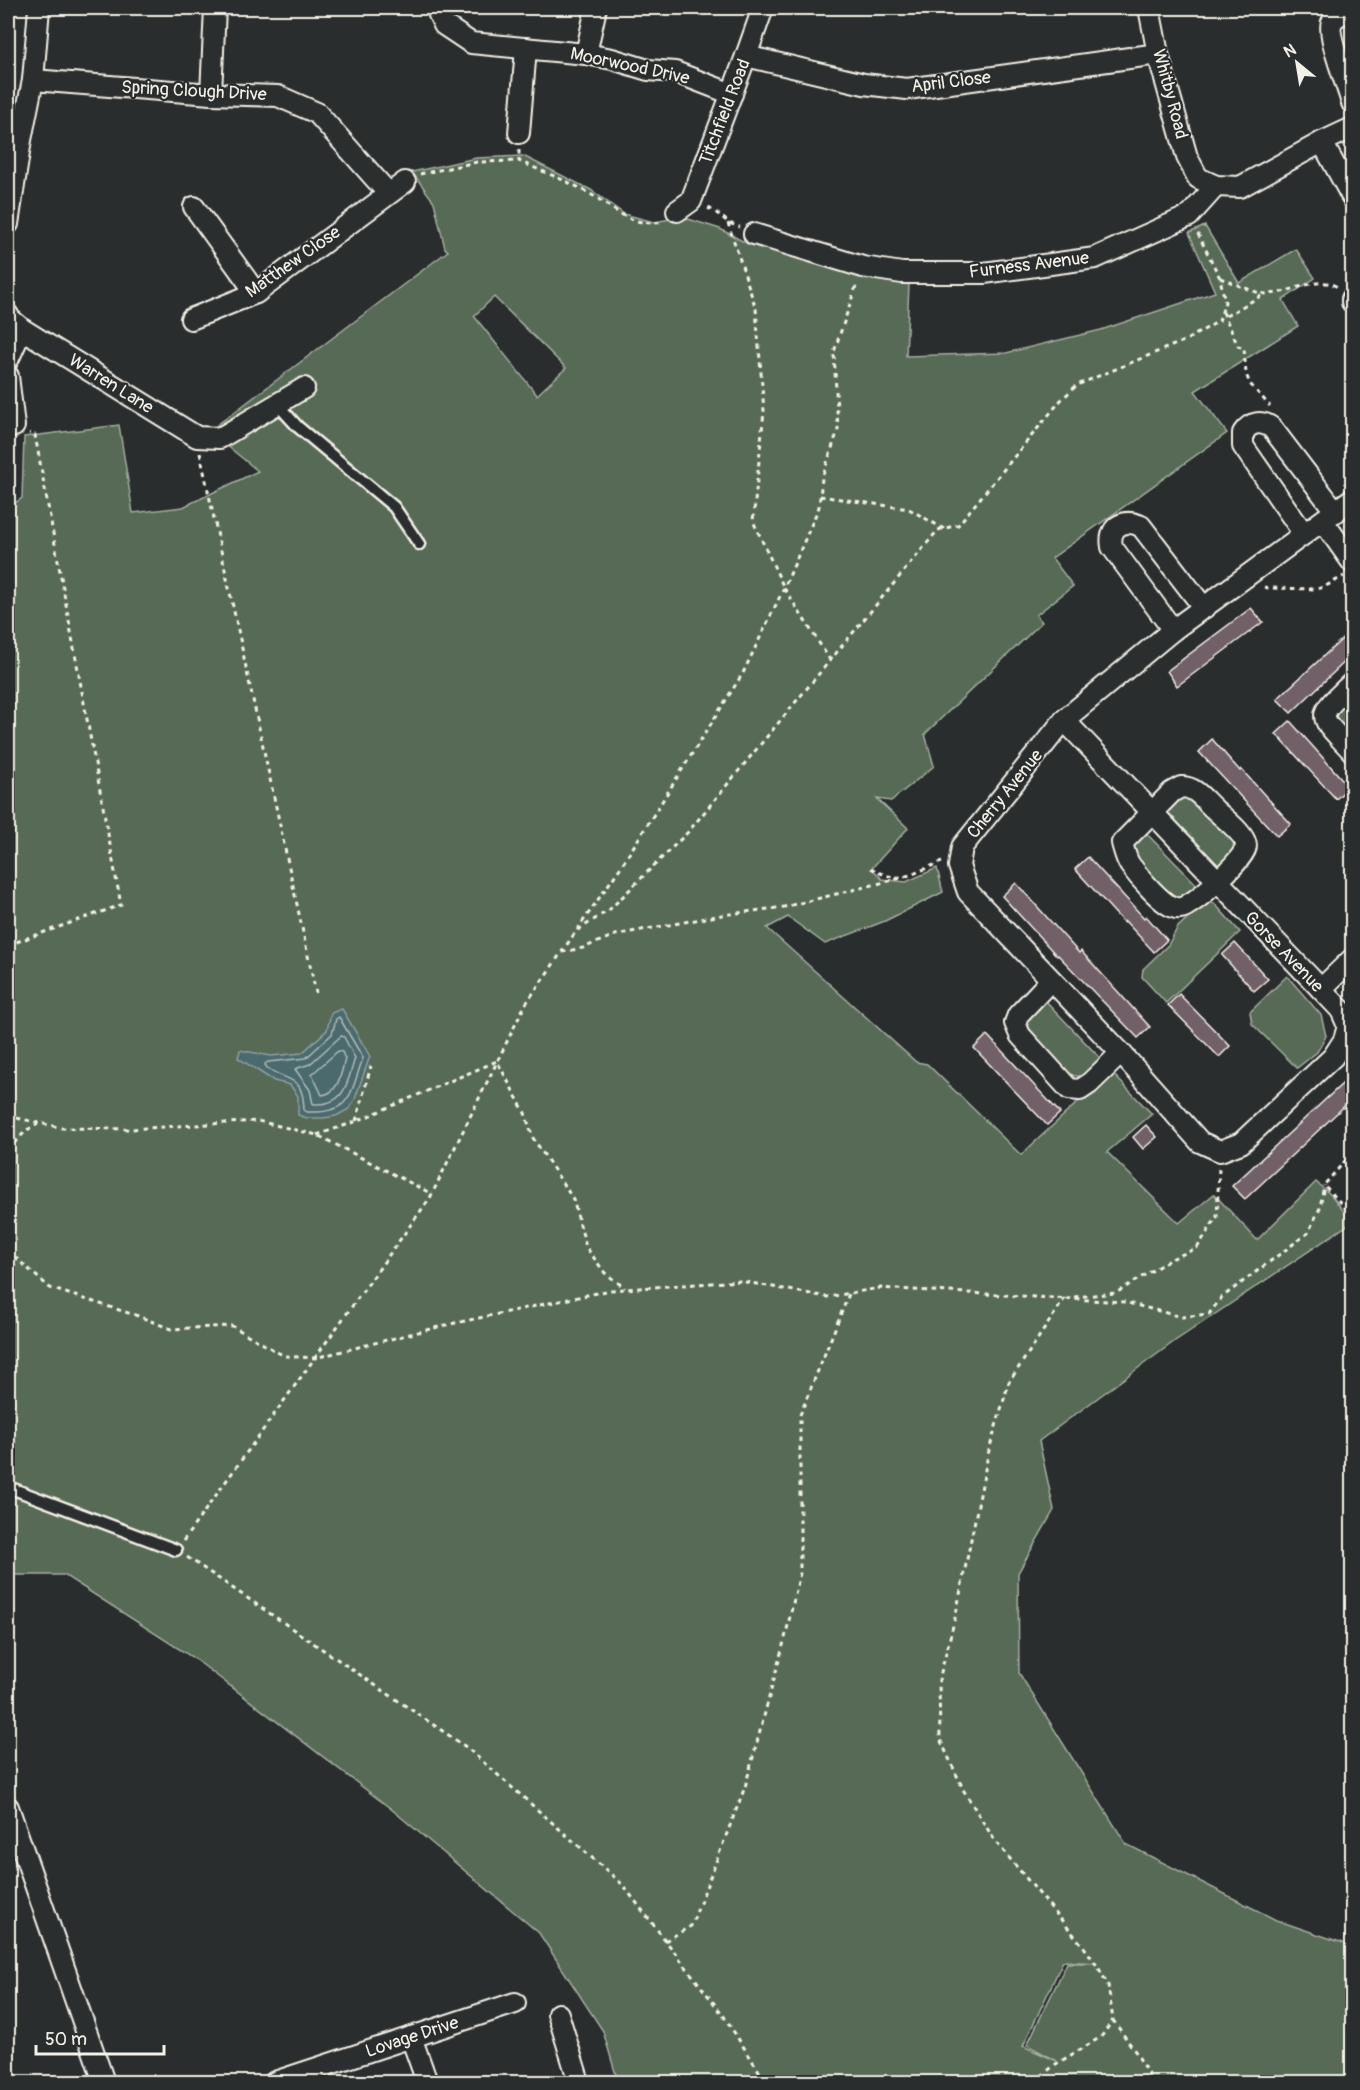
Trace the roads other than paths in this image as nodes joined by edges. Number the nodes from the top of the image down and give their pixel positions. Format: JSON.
{"nodes":[{"id":1,"x":39,"y":8,"type":"edge"},
{"id":2,"x":215,"y":8,"type":"edge"},
{"id":3,"x":436,"y":8,"type":"edge"},
{"id":4,"x":596,"y":8,"type":"edge"},
{"id":5,"x":762,"y":8,"type":"edge"},
{"id":6,"x":1149,"y":8,"type":"edge"},
{"id":7,"x":1353,"y":12,"type":"edge"},
{"id":8,"x":526,"y":48,"type":"junction"},
{"id":9,"x":586,"y":54,"type":"junction"},
{"id":10,"x":1158,"y":54,"type":"junction"},
{"id":11,"x":746,"y":56,"type":"junction"},
{"id":12,"x":33,"y":80,"type":"junction"},
{"id":13,"x":211,"y":94,"type":"junction"},
{"id":14,"x":732,"y":94,"type":"junction"},
{"id":15,"x":1353,"y":103,"type":"edge"},
{"id":16,"x":1353,"y":128,"type":"edge"},
{"id":17,"x":519,"y":133,"type":"road end"},
{"id":18,"x":14,"y":142,"type":"edge"},
{"id":19,"x":1322,"y":142,"type":"junction"},
{"id":20,"x":1216,"y":186,"type":"junction"},
{"id":21,"x":396,"y":188,"type":"joint"},
{"id":22,"x":1353,"y":197,"type":"edge"},
{"id":23,"x":684,"y":206,"type":"road end"},
{"id":24,"x":194,"y":207,"type":"dead end"},
{"id":25,"x":8,"y":224,"type":"edge"},
{"id":26,"x":754,"y":234,"type":"road end"},
{"id":27,"x":256,"y":292,"type":"junction"},
{"id":28,"x":8,"y":315,"type":"edge"},
{"id":29,"x":191,"y":319,"type":"dead end"},
{"id":30,"x":22,"y":328,"type":"junction"},
{"id":31,"x":8,"y":360,"type":"edge"},
{"id":32,"x":8,"y":376,"type":"edge"},
{"id":33,"x":304,"y":388,"type":"dead end"},
{"id":34,"x":277,"y":404,"type":"junction"},
{"id":35,"x":11,"y":426,"type":"edge"},
{"id":36,"x":1353,"y":499,"type":"edge"},
{"id":37,"x":1330,"y":516,"type":"junction"},
{"id":38,"x":1304,"y":534,"type":"junction"},
{"id":39,"x":419,"y":544,"type":"dead end"},
{"id":40,"x":1349,"y":568,"type":"edge"},
{"id":41,"x":1204,"y":608,"type":"junction"},
{"id":42,"x":1173,"y":630,"type":"junction"},
{"id":43,"x":1353,"y":683,"type":"edge"},
{"id":44,"x":1064,"y":720,"type":"junction"},
{"id":45,"x":1353,"y":751,"type":"edge"},
{"id":46,"x":1151,"y":813,"type":"junction"},
{"id":47,"x":1216,"y":881,"type":"junction"},
{"id":48,"x":1353,"y":959,"type":"edge"},
{"id":49,"x":1051,"y":980,"type":"junction"},
{"id":50,"x":1321,"y":989,"type":"junction"},
{"id":51,"x":1121,"y":1053,"type":"junction"},
{"id":52,"x":1220,"y":1151,"type":"joint"},
{"id":53,"x":8,"y":1487,"type":"edge"},
{"id":54,"x":176,"y":1550,"type":"road end"},
{"id":55,"x":8,"y":1807,"type":"edge"},
{"id":56,"x":515,"y":2003,"type":"dead end"},
{"id":57,"x":558,"y":2014,"type":"dead end"},
{"id":58,"x":411,"y":2037,"type":"junction"},
{"id":59,"x":104,"y":2082,"type":"edge"},
{"id":60,"x":274,"y":2082,"type":"edge"},
{"id":61,"x":427,"y":2082,"type":"edge"},
{"id":62,"x":579,"y":2082,"type":"edge"}],
"edges":[{"from":1,"to":12,"type":"street"},
{"from":2,"to":13,"type":"street"},
{"from":3,"to":8,"type":"street","name":"Moorwood Drive"},
{"from":4,"to":9,"type":"street"},
{"from":5,"to":11,"type":"street","name":"Titchfield Road"},
{"from":6,"to":10,"type":"street","name":"Whitby Road"},
{"from":7,"to":15,"type":"street"},
{"from":8,"to":9,"type":"street","name":"Moorwood Drive"},
{"from":8,"to":17,"type":"street"},
{"from":9,"to":14,"type":"street","name":"Moorwood Drive"},
{"from":10,"to":11,"type":"street","name":"April Close"},
{"from":10,"to":20,"type":"street","name":"Whitby Road"},
{"from":11,"to":14,"type":"street","name":"Titchfield Road"},
{"from":12,"to":13,"type":"street","name":"Spring Clough Drive"},
{"from":12,"to":18,"type":"street"},
{"from":13,"to":21,"type":"street","name":"Spring Clough Drive"},
{"from":14,"to":23,"type":"street","name":"Titchfield Road"},
{"from":16,"to":19,"type":"street"},
{"from":18,"to":25,"type":"street"},
{"from":19,"to":20,"type":"street"},
{"from":19,"to":22,"type":"street"},
{"from":20,"to":26,"type":"street","name":"Furness Avenue"},
{"from":21,"to":27,"type":"street","name":"Matthew Close"},
{"from":24,"to":27,"type":"street"},
{"from":27,"to":29,"type":"street","name":"Matthew Close"},
{"from":28,"to":30,"type":"street","name":"Warren Lane"},
{"from":30,"to":31,"type":"street"},
{"from":30,"to":34,"type":"street","name":"Warren Lane"},
{"from":32,"to":35,"type":"street"},
{"from":33,"to":34,"type":"street"},
{"from":34,"to":39,"type":"lane"},
{"from":36,"to":37,"type":"street","name":"Cherry Avenue"},
{"from":37,"to":38,"type":"street","name":"Cherry Avenue"},
{"from":37,"to":38,"type":"street"},
{"from":37,"to":40,"type":"street"},
{"from":38,"to":41,"type":"street","name":"Cherry Avenue"},
{"from":41,"to":42,"type":"street","name":"Cherry Avenue"},
{"from":41,"to":42,"type":"street"},
{"from":42,"to":44,"type":"street","name":"Cherry Avenue"},
{"from":43,"to":45,"type":"street"},
{"from":44,"to":46,"type":"street","name":"Gorse Avenue"},
{"from":44,"to":49,"type":"street","name":"Cherry Avenue"},
{"from":46,"to":47,"type":"street","name":"Gorse Avenue"},
{"from":46,"to":47,"type":"street"},
{"from":46,"to":47,"type":"street"},
{"from":47,"to":50,"type":"street","name":"Gorse Avenue"},
{"from":48,"to":50,"type":"street"},
{"from":49,"to":51,"type":"street","name":"Cherry Avenue"},
{"from":49,"to":51,"type":"street"},
{"from":50,"to":52,"type":"street","name":"Gorse Avenue"},
{"from":51,"to":52,"type":"street","name":"Cherry Avenue"},
{"from":53,"to":54,"type":"lane"},
{"from":55,"to":59,"type":"street"},
{"from":56,"to":58,"type":"street","name":"Lovage Drive"},
{"from":57,"to":62,"type":"street"},
{"from":58,"to":60,"type":"street","name":"Lovage Drive"},
{"from":58,"to":61,"type":"street"}]}
